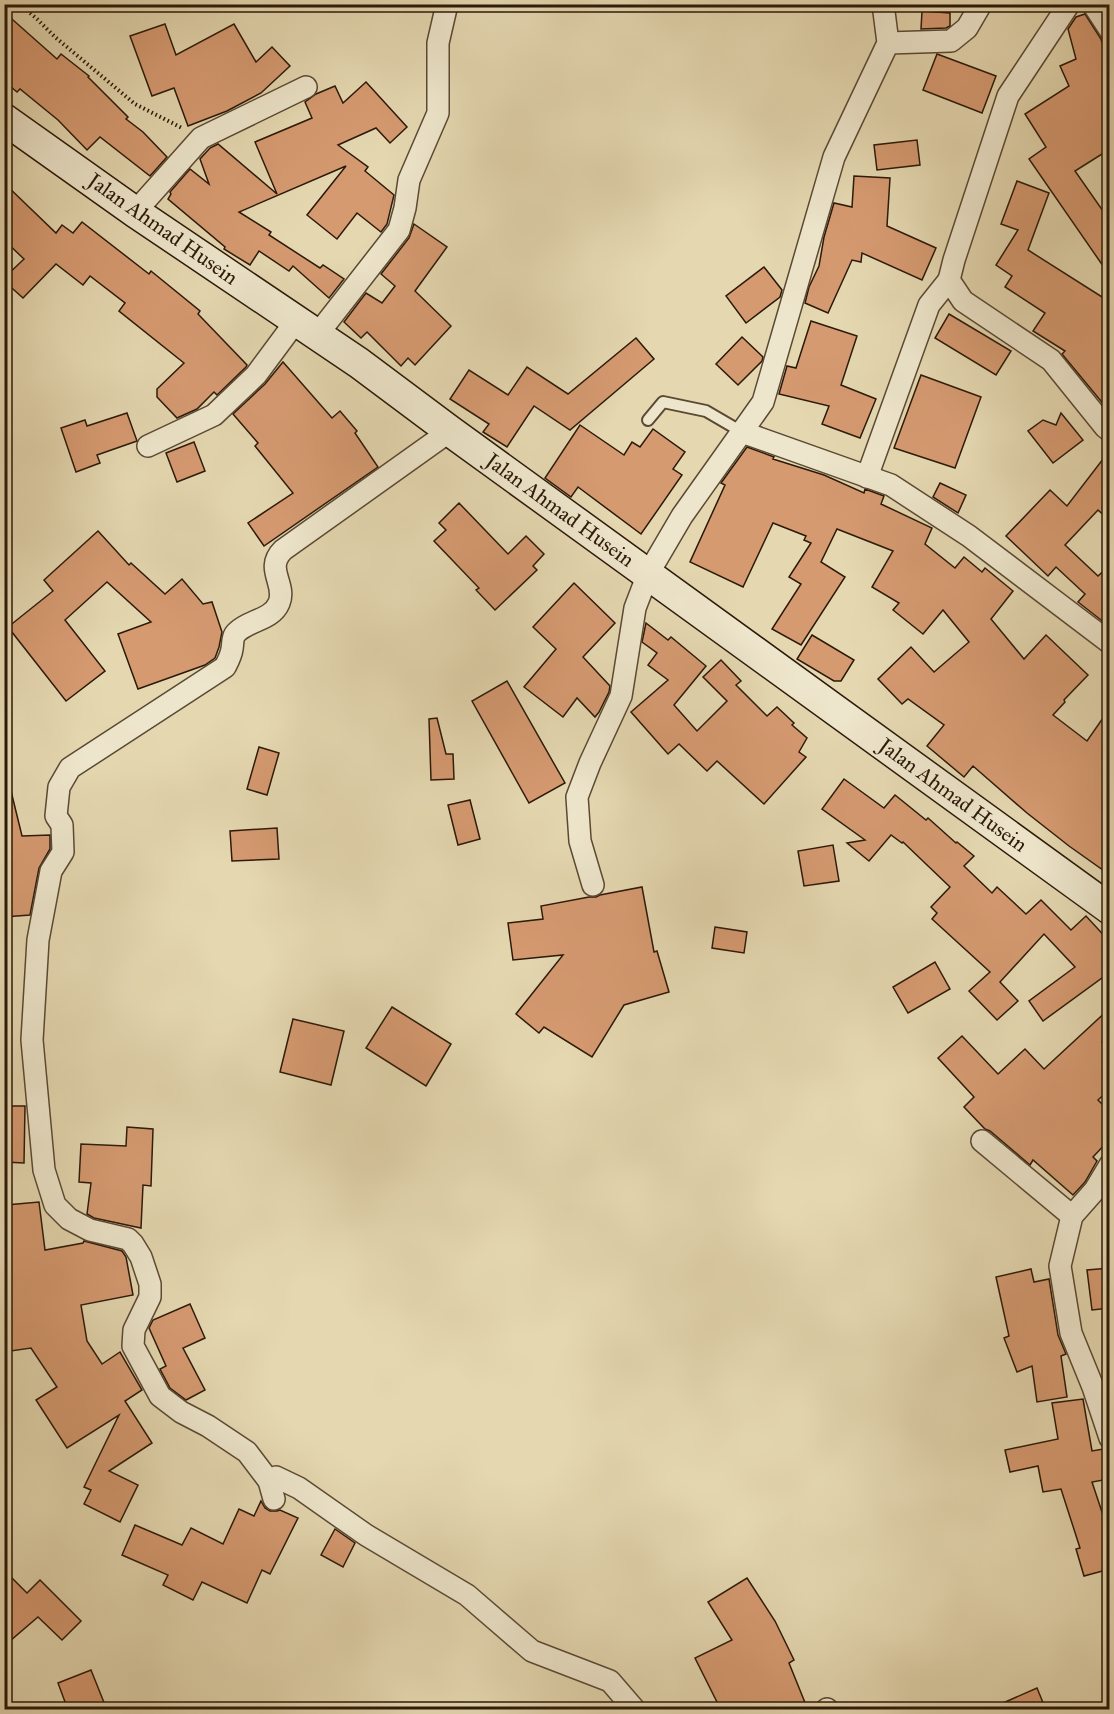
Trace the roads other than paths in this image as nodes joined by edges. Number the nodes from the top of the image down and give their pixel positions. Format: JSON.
{"nodes":[{"id":1,"x":447,"y":4,"type":"edge"},
{"id":2,"x":883,"y":4,"type":"edge"},
{"id":3,"x":981,"y":4,"type":"edge"},
{"id":4,"x":1069,"y":4,"type":"edge"},
{"id":5,"x":1093,"y":4,"type":"edge"},
{"id":6,"x":1110,"y":30,"type":"edge"},
{"id":7,"x":888,"y":43,"type":"junction"},
{"id":8,"x":306,"y":87,"type":"dead end"},
{"id":9,"x":4,"y":118,"type":"edge"},
{"id":10,"x":135,"y":212,"type":"junction"},
{"id":11,"x":949,"y":280,"type":"junction"},
{"id":12,"x":307,"y":328,"type":"junction"},
{"id":13,"x":648,"y":420,"type":"dead end"},
{"id":14,"x":450,"y":431,"type":"junction"},
{"id":15,"x":1110,"y":431,"type":"edge"},
{"id":16,"x":742,"y":432,"type":"junction"},
{"id":17,"x":148,"y":446,"type":"dead end"},
{"id":18,"x":867,"y":477,"type":"junction"},
{"id":19,"x":648,"y":574,"type":"junction"},
{"id":20,"x":1110,"y":643,"type":"edge"},
{"id":21,"x":593,"y":885,"type":"dead end"},
{"id":22,"x":1110,"y":909,"type":"edge"},
{"id":23,"x":982,"y":1141,"type":"dead end"},
{"id":24,"x":1110,"y":1165,"type":"edge"},
{"id":25,"x":1102,"y":1195,"type":"edge"},
{"id":26,"x":1072,"y":1216,"type":"junction"},
{"id":27,"x":1110,"y":1438,"type":"edge"},
{"id":28,"x":635,"y":1710,"type":"edge"}],
"edges":[{"from":1,"to":12,"type":"street"},
{"from":2,"to":7,"type":"street"},
{"from":3,"to":7,"type":"street"},
{"from":4,"to":11,"type":"street"},
{"from":5,"to":6,"type":"street"},
{"from":7,"to":16,"type":"street"},
{"from":8,"to":10,"type":"street"},
{"from":9,"to":10,"type":"main road","name":"Jalan Ahmad Husein"},
{"from":10,"to":12,"type":"main road","name":"Jalan Ahmad Husein"},
{"from":11,"to":15,"type":"street"},
{"from":11,"to":18,"type":"street"},
{"from":12,"to":14,"type":"main road","name":"Jalan Ahmad Husein"},
{"from":12,"to":17,"type":"street"},
{"from":13,"to":16,"type":"lane"},
{"from":14,"to":19,"type":"main road","name":"Jalan Ahmad Husein"},
{"from":14,"to":28,"type":"street"},
{"from":16,"to":18,"type":"street"},
{"from":16,"to":19,"type":"street"},
{"from":18,"to":20,"type":"street"},
{"from":19,"to":21,"type":"street"},
{"from":19,"to":22,"type":"main road","name":"Jalan Ahmad Husein"},
{"from":23,"to":26,"type":"street"},
{"from":24,"to":25,"type":"street"},
{"from":25,"to":26,"type":"street"},
{"from":26,"to":27,"type":"street"}]}
